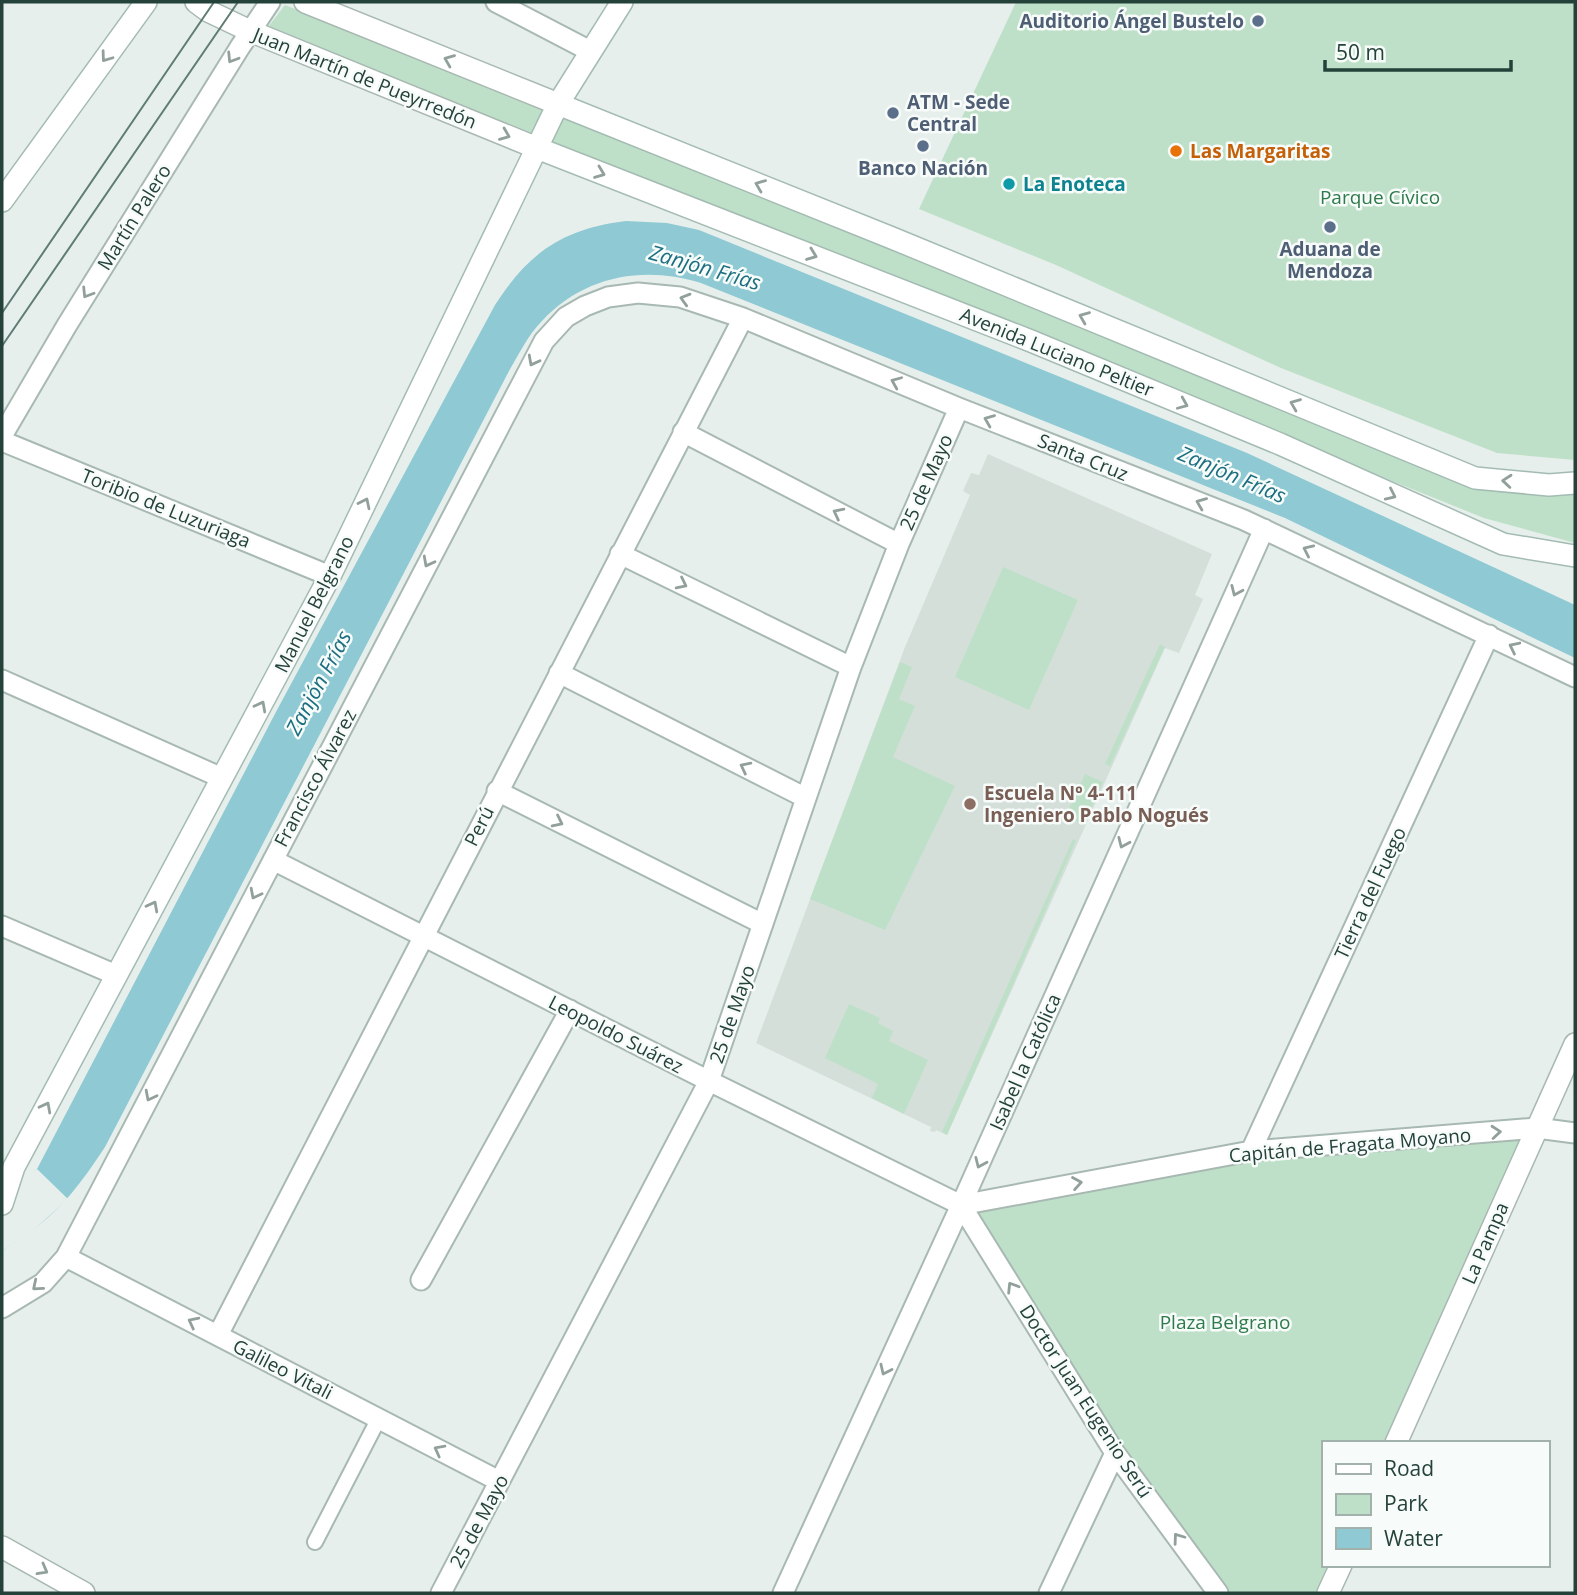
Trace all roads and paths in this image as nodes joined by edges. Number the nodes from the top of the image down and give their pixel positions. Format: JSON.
{"nodes":[{"id":1,"x":146,"y":2,"type":"edge"},
{"id":2,"x":196,"y":2,"type":"edge"},
{"id":3,"x":270,"y":2,"type":"edge"},
{"id":4,"x":305,"y":2,"type":"edge"},
{"id":5,"x":496,"y":2,"type":"edge"},
{"id":6,"x":622,"y":2,"type":"edge"},
{"id":7,"x":250,"y":31,"type":"junction"},
{"id":8,"x":590,"y":51,"type":"junction"},
{"id":9,"x":558,"y":104,"type":"junction"},
{"id":10,"x":537,"y":148,"type":"junction"},
{"id":11,"x":2,"y":201,"type":"edge"},
{"id":12,"x":577,"y":310,"type":"joint"},
{"id":13,"x":743,"y":318,"type":"junction"},
{"id":14,"x":959,"y":408,"type":"junction"},
{"id":15,"x":683,"y":432,"type":"junction"},
{"id":16,"x":2,"y":438,"type":"edge"},
{"id":17,"x":1575,"y":483,"type":"edge"},
{"id":18,"x":1264,"y":529,"type":"junction"},
{"id":19,"x":899,"y":544,"type":"junction"},
{"id":20,"x":620,"y":554,"type":"junction"},
{"id":21,"x":1575,"y":556,"type":"edge"},
{"id":22,"x":330,"y":576,"type":"junction"},
{"id":23,"x":1489,"y":635,"type":"junction"},
{"id":24,"x":851,"y":667,"type":"junction"},
{"id":25,"x":559,"y":673,"type":"junction"},
{"id":26,"x":1575,"y":677,"type":"edge"},
{"id":27,"x":2,"y":680,"type":"edge"},
{"id":28,"x":222,"y":778,"type":"junction"},
{"id":29,"x":497,"y":791,"type":"junction"},
{"id":30,"x":806,"y":798,"type":"junction"},
{"id":31,"x":273,"y":860,"type":"junction"},
{"id":32,"x":763,"y":924,"type":"junction"},
{"id":33,"x":2,"y":926,"type":"edge"},
{"id":34,"x":424,"y":936,"type":"junction"},
{"id":35,"x":116,"y":975,"type":"junction"},
{"id":36,"x":570,"y":1010,"type":"junction"},
{"id":37,"x":1575,"y":1044,"type":"edge"},
{"id":38,"x":709,"y":1081,"type":"junction"},
{"id":39,"x":1537,"y":1128,"type":"junction"},
{"id":40,"x":1575,"y":1133,"type":"edge"},
{"id":41,"x":1251,"y":1151,"type":"junction"},
{"id":42,"x":8,"y":1165,"type":"edge"},
{"id":43,"x":2,"y":1203,"type":"edge"},
{"id":44,"x":961,"y":1205,"type":"junction"},
{"id":45,"x":66,"y":1256,"type":"junction"},
{"id":46,"x":421,"y":1280,"type":"dead end"},
{"id":47,"x":2,"y":1308,"type":"edge"},
{"id":48,"x":218,"y":1335,"type":"junction"},
{"id":49,"x":379,"y":1418,"type":"junction"},
{"id":50,"x":1397,"y":1441,"type":"edge"},
{"id":51,"x":1115,"y":1453,"type":"junction"},
{"id":52,"x":499,"y":1481,"type":"junction"},
{"id":53,"x":315,"y":1542,"type":"dead end"},
{"id":54,"x":2,"y":1547,"type":"edge"},
{"id":55,"x":1339,"y":1567,"type":"edge"},
{"id":56,"x":84,"y":1593,"type":"edge"},
{"id":57,"x":441,"y":1593,"type":"edge"},
{"id":58,"x":783,"y":1593,"type":"edge"},
{"id":59,"x":1049,"y":1593,"type":"edge"},
{"id":60,"x":1218,"y":1593,"type":"edge"},
{"id":61,"x":1328,"y":1593,"type":"edge"}],
"edges":[{"from":1,"to":11,"type":"main road","one_way":true},
{"from":2,"to":7,"type":"main road","name":"Juan Martín de Pueyrredón"},
{"from":3,"to":7,"type":"street","name":"Martín Palero"},
{"from":9,"to":4,"type":"main road","one_way":true},
{"from":5,"to":8,"type":"street"},
{"from":6,"to":8,"type":"main road","name":"Manuel Belgrano"},
{"from":7,"to":10,"type":"main road","name":"Juan Martín de Pueyrredón","one_way":true},
{"from":7,"to":16,"type":"street","name":"Martín Palero","one_way":true},
{"from":8,"to":9,"type":"main road","name":"Manuel Belgrano"},
{"from":9,"to":10,"type":"main road","name":"Manuel Belgrano"},
{"from":17,"to":9,"type":"main road","one_way":true},
{"from":10,"to":21,"type":"main road","name":"Avenida Luciano Peltier","one_way":true},
{"from":22,"to":10,"type":"main road","name":"Manuel Belgrano","one_way":true},
{"from":13,"to":12,"type":"street","name":"Santa Cruz","one_way":true},
{"from":12,"to":31,"type":"street","name":"Francisco Álvarez","one_way":true},
{"from":14,"to":13,"type":"street","name":"Santa Cruz","one_way":true},
{"from":13,"to":15,"type":"street","name":"Perú"},
{"from":18,"to":14,"type":"street","name":"Santa Cruz","one_way":true},
{"from":14,"to":19,"type":"street","name":"25 de Mayo"},
{"from":19,"to":15,"type":"street","one_way":true},
{"from":15,"to":20,"type":"street","name":"Perú"},
{"from":16,"to":22,"type":"street","name":"Toribio de Luzuriaga"},
{"from":23,"to":18,"type":"street","name":"Santa Cruz","one_way":true},
{"from":18,"to":44,"type":"street","name":"Isabel la Católica","one_way":true},
{"from":19,"to":24,"type":"street","name":"25 de Mayo"},
{"from":20,"to":24,"type":"street","one_way":true},
{"from":20,"to":25,"type":"street","name":"Perú"},
{"from":28,"to":22,"type":"main road","name":"Manuel Belgrano","one_way":true},
{"from":26,"to":23,"type":"street","name":"Santa Cruz","one_way":true},
{"from":23,"to":41,"type":"street","name":"Tierra del Fuego"},
{"from":24,"to":30,"type":"street","name":"25 de Mayo"},
{"from":25,"to":29,"type":"street","name":"Perú"},
{"from":30,"to":25,"type":"street","one_way":true},
{"from":27,"to":28,"type":"street"},
{"from":35,"to":28,"type":"main road","name":"Manuel Belgrano","one_way":true},
{"from":29,"to":32,"type":"street","one_way":true},
{"from":29,"to":34,"type":"street","name":"Perú"},
{"from":30,"to":32,"type":"street","name":"25 de Mayo"},
{"from":31,"to":34,"type":"street","name":"Leopoldo Suárez"},
{"from":31,"to":45,"type":"street","name":"Francisco Álvarez","one_way":true},
{"from":32,"to":38,"type":"street","name":"25 de Mayo"},
{"from":33,"to":35,"type":"street"},
{"from":34,"to":36,"type":"street","name":"Leopoldo Suárez"},
{"from":34,"to":48,"type":"street","name":"Perú"},
{"from":42,"to":35,"type":"main road","name":"Manuel Belgrano","one_way":true},
{"from":36,"to":38,"type":"street","name":"Leopoldo Suárez"},
{"from":36,"to":46,"type":"street"},
{"from":37,"to":39,"type":"main road","name":"La Pampa"},
{"from":38,"to":44,"type":"street","name":"Leopoldo Suárez"},
{"from":38,"to":52,"type":"street","name":"25 de Mayo"},
{"from":39,"to":40,"type":"street","name":"Capitán de Fragata Moyano"},
{"from":41,"to":39,"type":"street","name":"Capitán de Fragata Moyano","one_way":true},
{"from":39,"to":50,"type":"main road","name":"La Pampa"},
{"from":44,"to":41,"type":"street","name":"Capitán de Fragata Moyano","one_way":true},
{"from":42,"to":43,"type":"main road","name":"Manuel Belgrano"},
{"from":51,"to":44,"type":"street","name":"Doctor Juan Eugenio Serú","one_way":true},
{"from":44,"to":58,"type":"street","name":"Isabel la Católica","one_way":true},
{"from":45,"to":47,"type":"street","one_way":true},
{"from":48,"to":45,"type":"street","name":"Galileo Vitali","one_way":true},
{"from":48,"to":49,"type":"street","name":"Galileo Vitali"},
{"from":52,"to":49,"type":"street","name":"Galileo Vitali","one_way":true},
{"from":49,"to":53,"type":"street"},
{"from":51,"to":59,"type":"street"},
{"from":60,"to":51,"type":"street","name":"Doctor Juan Eugenio Serú","one_way":true},
{"from":52,"to":57,"type":"street","name":"25 de Mayo"},
{"from":54,"to":56,"type":"main road","one_way":true},
{"from":55,"to":61,"type":"main road"}]}
